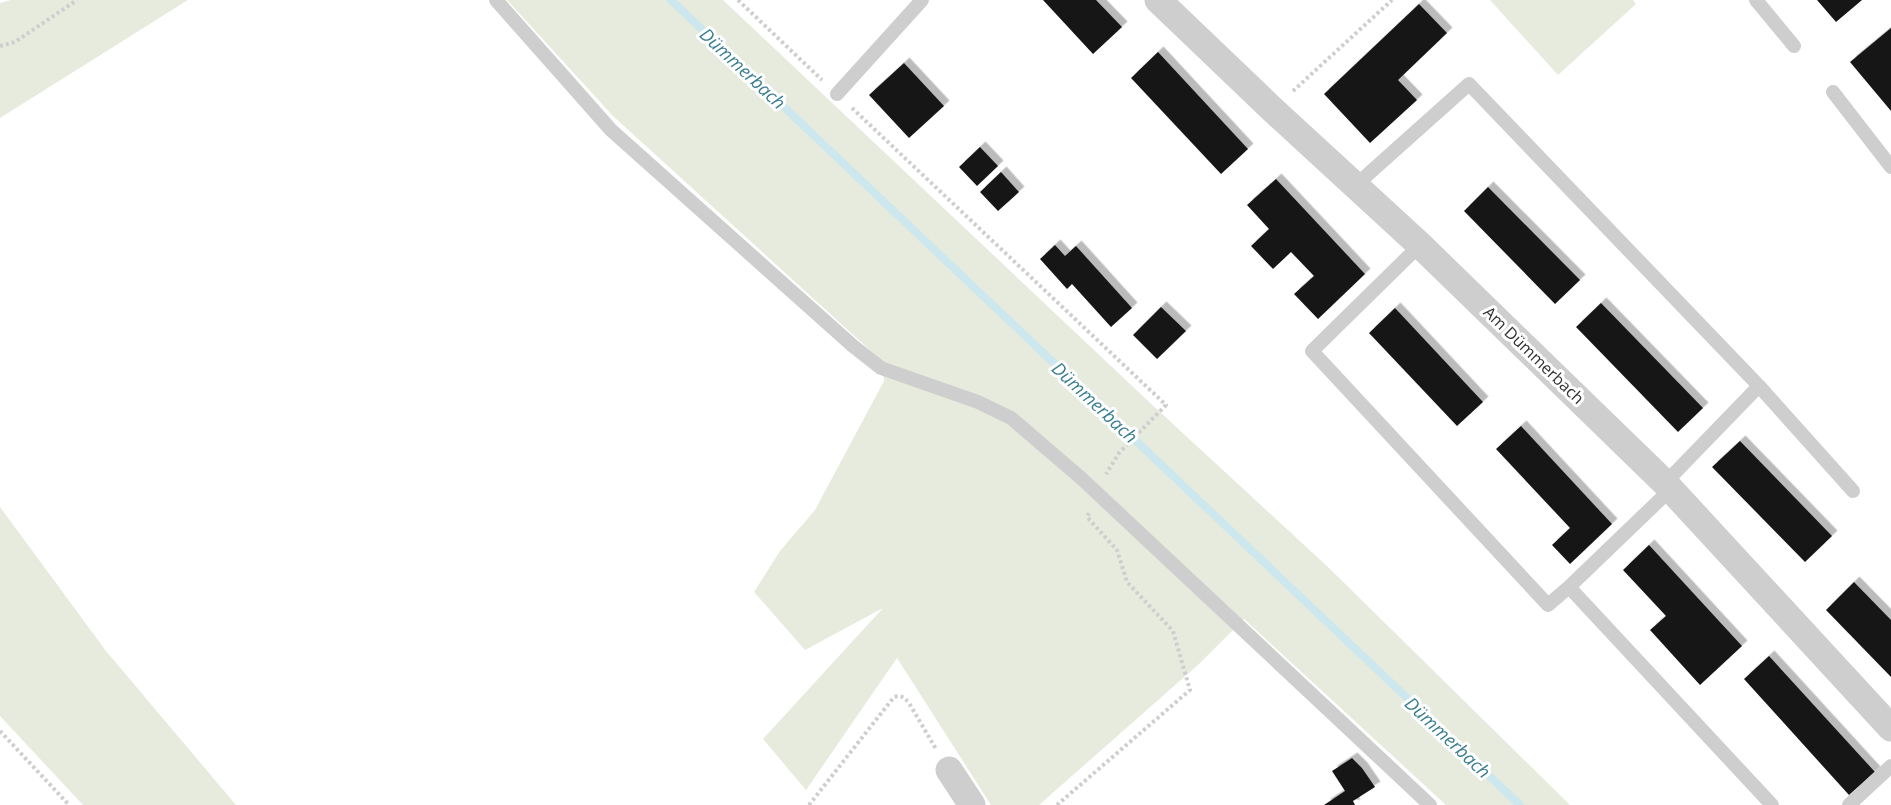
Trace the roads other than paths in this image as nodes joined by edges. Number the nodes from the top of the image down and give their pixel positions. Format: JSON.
{"nodes":[{"id":1,"x":496,"y":0,"type":"edge"},
{"id":2,"x":922,"y":0,"type":"edge"},
{"id":3,"x":1158,"y":0,"type":"edge"},
{"id":4,"x":1756,"y":0,"type":"edge"},
{"id":5,"x":1794,"y":46,"type":"dead end"},
{"id":6,"x":1833,"y":92,"type":"dead end"},
{"id":7,"x":837,"y":93,"type":"road end"},
{"id":8,"x":1891,"y":167,"type":"edge"},
{"id":9,"x":1356,"y":185,"type":"junction"},
{"id":10,"x":1420,"y":245,"type":"junction"},
{"id":11,"x":1759,"y":386,"type":"junction"},
{"id":12,"x":1668,"y":486,"type":"junction"},
{"id":13,"x":1852,"y":491,"type":"dead end"},
{"id":14,"x":1569,"y":587,"type":"junction"},
{"id":15,"x":1891,"y":728,"type":"edge"},
{"id":16,"x":1891,"y":766,"type":"edge"},
{"id":17,"x":949,"y":770,"type":"road end"},
{"id":18,"x":972,"y":805,"type":"edge"},
{"id":19,"x":1430,"y":805,"type":"edge"},
{"id":20,"x":1772,"y":805,"type":"edge"},
{"id":21,"x":1849,"y":805,"type":"edge"}],
"edges":[{"from":1,"to":19,"type":"lane"},
{"from":2,"to":7,"type":"lane"},
{"from":3,"to":9,"type":"street","name":"Am Dümmerbach"},
{"from":4,"to":5,"type":"lane"},
{"from":6,"to":8,"type":"lane"},
{"from":9,"to":10,"type":"street","name":"Am Dümmerbach"},
{"from":9,"to":11,"type":"lane"},
{"from":10,"to":12,"type":"street","name":"Am Dümmerbach"},
{"from":10,"to":14,"type":"lane"},
{"from":11,"to":12,"type":"lane"},
{"from":11,"to":13,"type":"lane"},
{"from":12,"to":14,"type":"lane"},
{"from":12,"to":15,"type":"street","name":"Am Dümmerbach"},
{"from":14,"to":20,"type":"lane"},
{"from":16,"to":21,"type":"lane"},
{"from":17,"to":18,"type":"street"}]}
